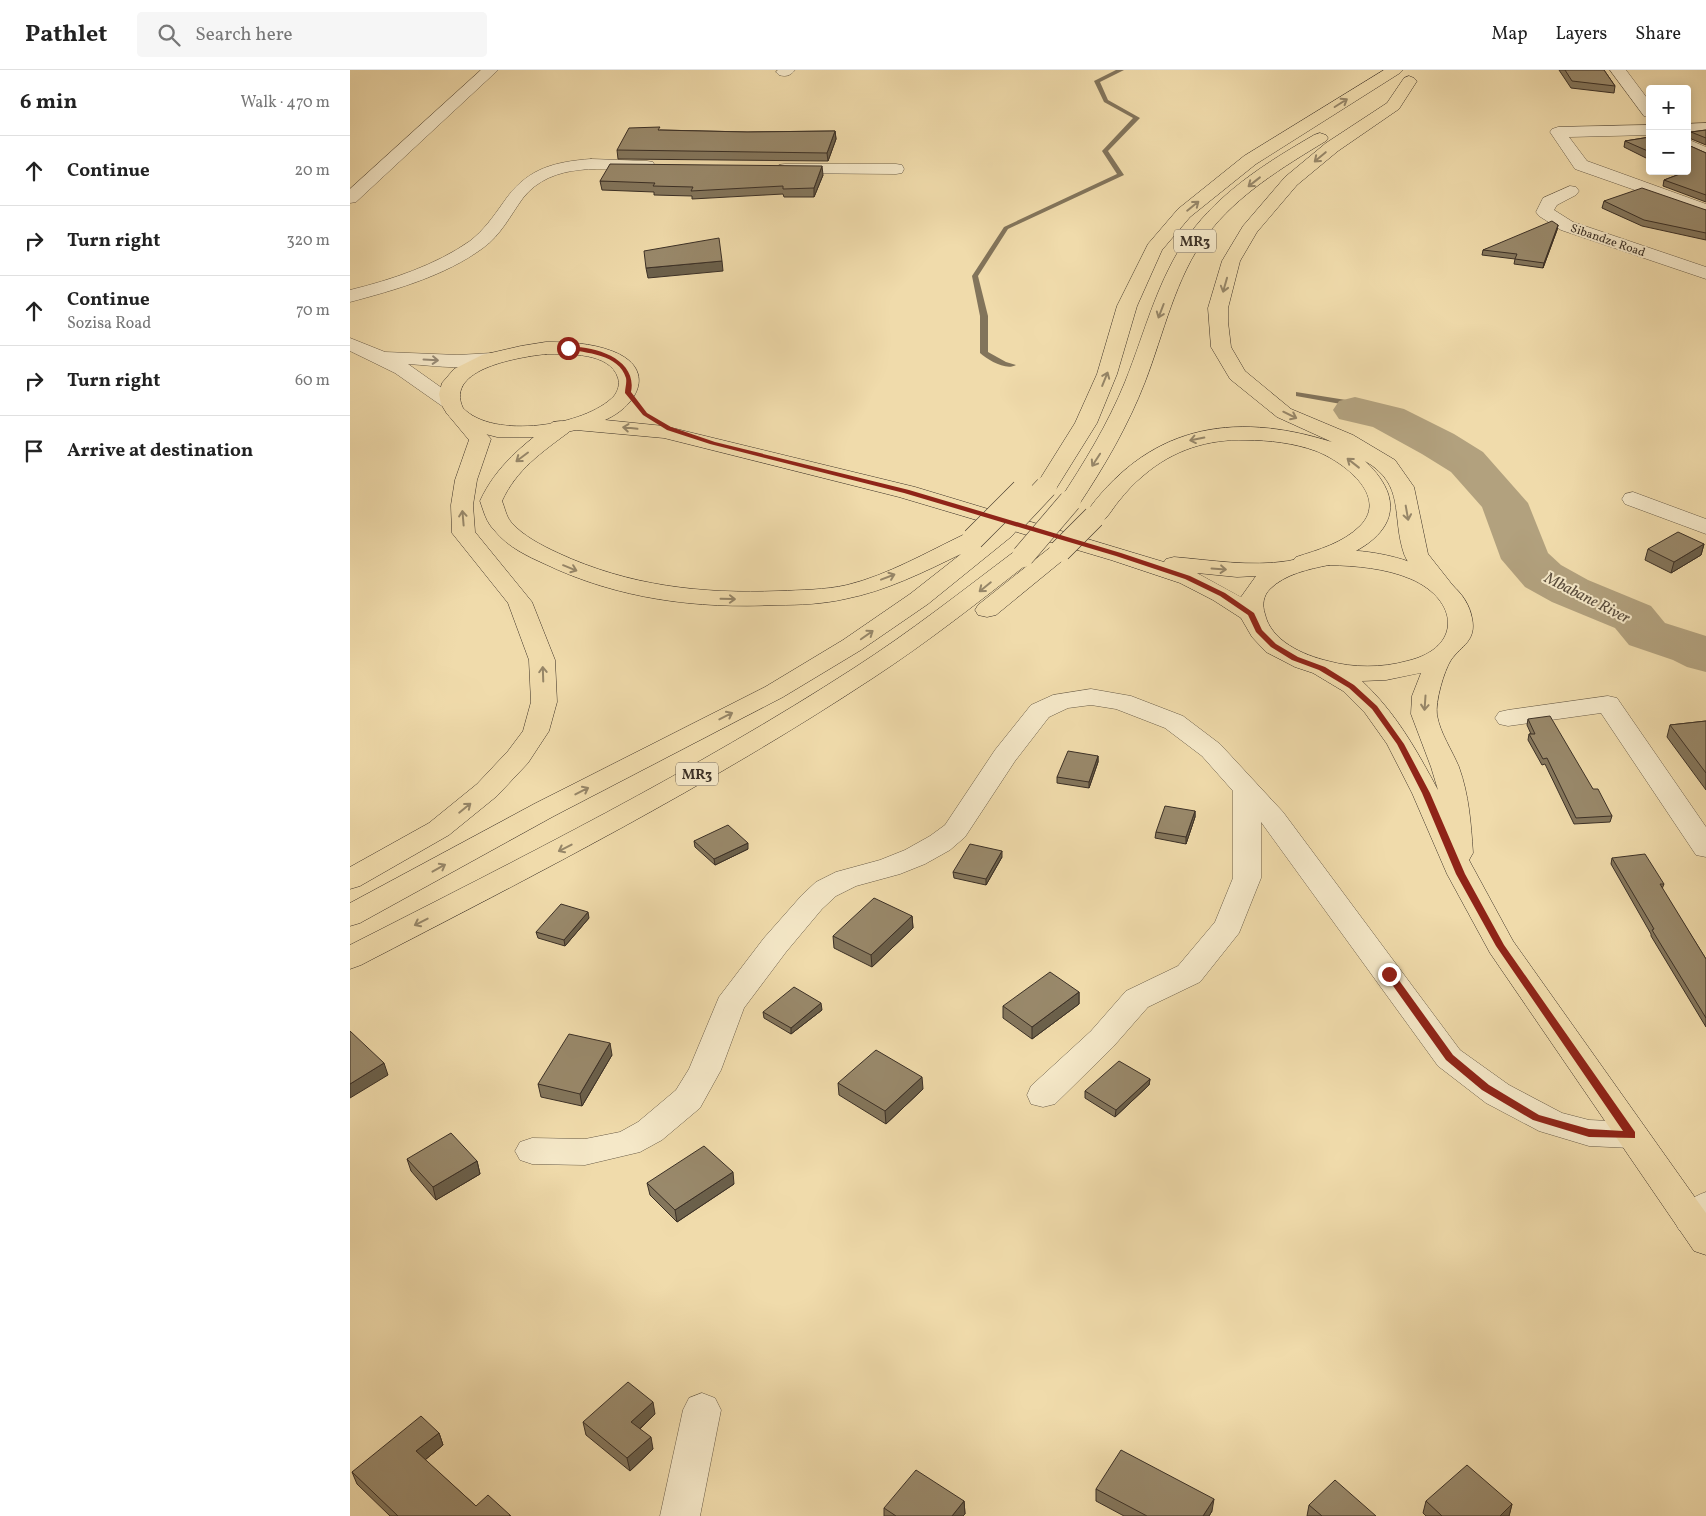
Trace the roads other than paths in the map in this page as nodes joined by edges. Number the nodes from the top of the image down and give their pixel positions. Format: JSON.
{"nodes":[{"id":1,"x":490,"y":70,"type":"edge"},
{"id":2,"x":1618,"y":70,"type":"edge"},
{"id":3,"x":1408,"y":75,"type":"edge"},
{"id":4,"x":1646,"y":108,"type":"edge"},
{"id":5,"x":1706,"y":128,"type":"edge"},
{"id":6,"x":1691,"y":129,"type":"edge"},
{"id":7,"x":1646,"y":130,"type":"edge"},
{"id":8,"x":1691,"y":146,"type":"edge"},
{"id":9,"x":1706,"y":153,"type":"edge"},
{"id":10,"x":662,"y":167,"type":"edge"},
{"id":11,"x":772,"y":169,"type":"edge"},
{"id":12,"x":896,"y":169,"type":"dead end"},
{"id":13,"x":1570,"y":191,"type":"dead end"},
{"id":14,"x":350,"y":198,"type":"edge"},
{"id":15,"x":1706,"y":210,"type":"edge"},
{"id":16,"x":1706,"y":273,"type":"edge"},
{"id":17,"x":350,"y":296,"type":"edge"},
{"id":18,"x":350,"y":344,"type":"edge"},
{"id":19,"x":382,"y":357,"type":"junction"},
{"id":20,"x":492,"y":359,"type":"junction"},
{"id":21,"x":628,"y":392,"type":"junction"},
{"id":22,"x":455,"y":409,"type":"junction"},
{"id":23,"x":1086,"y":423,"type":"junction"},
{"id":24,"x":569,"y":425,"type":"junction"},
{"id":25,"x":712,"y":443,"type":"junction"},
{"id":26,"x":1633,"y":498,"type":"dead end"},
{"id":27,"x":1706,"y":527,"type":"edge"},
{"id":28,"x":1119,"y":554,"type":"junction"},
{"id":29,"x":1295,"y":565,"type":"junction"},
{"id":30,"x":1446,"y":592,"type":"junction"},
{"id":31,"x":1251,"y":614,"type":"junction"},
{"id":32,"x":1440,"y":657,"type":"junction"},
{"id":33,"x":1322,"y":668,"type":"junction"},
{"id":34,"x":1508,"y":718,"type":"dead end"},
{"id":35,"x":1247,"y":790,"type":"junction"},
{"id":36,"x":594,"y":833,"type":"junction"},
{"id":37,"x":1706,"y":848,"type":"edge"},
{"id":38,"x":1461,"y":874,"type":"junction"},
{"id":39,"x":350,"y":879,"type":"edge"},
{"id":40,"x":350,"y":916,"type":"edge"},
{"id":41,"x":350,"y":958,"type":"edge"},
{"id":42,"x":1043,"y":1095,"type":"dead end"},
{"id":43,"x":1631,"y":1135,"type":"junction"},
{"id":44,"x":532,"y":1152,"type":"dead end"},
{"id":45,"x":1701,"y":1223,"type":"edge"},
{"id":46,"x":702,"y":1410,"type":"dead end"},
{"id":47,"x":680,"y":1516,"type":"edge"}],
"edges":[{"from":1,"to":14,"type":"street"},
{"from":2,"to":4,"type":"street"},
{"from":23,"to":3,"type":"main road","number":"MR3","one_way":true},
{"from":3,"to":30,"type":"main road","one_way":true},
{"from":3,"to":36,"type":"main road","number":"MR3","one_way":true,"bridge":true},
{"from":5,"to":6,"type":"street"},
{"from":7,"to":15,"type":"street"},
{"from":8,"to":9,"type":"street"},
{"from":10,"to":17,"type":"street"},
{"from":11,"to":12,"type":"street"},
{"from":13,"to":16,"type":"street","name":"Sibandze Road"},
{"from":18,"to":19,"type":"street"},
{"from":19,"to":20,"type":"street","one_way":true},
{"from":19,"to":22,"type":"street"},
{"from":20,"to":21,"type":"main road"},
{"from":20,"to":22,"type":"main road"},
{"from":21,"to":24,"type":"main road"},
{"from":21,"to":25,"type":"main road"},
{"from":22,"to":24,"type":"main road"},
{"from":39,"to":22,"type":"main road","one_way":true},
{"from":24,"to":23,"type":"main road","one_way":true,"bridge":true},
{"from":40,"to":23,"type":"main road","number":"MR3","one_way":true,"bridge":true},
{"from":25,"to":24,"type":"main road","one_way":true},
{"from":25,"to":28,"type":"main road"},
{"from":26,"to":27,"type":"street"},
{"from":28,"to":29,"type":"main road","one_way":true},
{"from":28,"to":31,"type":"main road"},
{"from":29,"to":30,"type":"main road"},
{"from":29,"to":31,"type":"main road"},
{"from":29,"to":36,"type":"main road","one_way":true,"bridge":true},
{"from":30,"to":32,"type":"main road"},
{"from":31,"to":33,"type":"main road"},
{"from":32,"to":33,"type":"main road"},
{"from":32,"to":38,"type":"main road","one_way":true},
{"from":33,"to":38,"type":"main road"},
{"from":34,"to":37,"type":"street"},
{"from":35,"to":42,"type":"street"},
{"from":35,"to":43,"type":"street"},
{"from":35,"to":44,"type":"street"},
{"from":36,"to":41,"type":"main road","number":"MR3","one_way":true},
{"from":38,"to":43,"type":"main road"},
{"from":43,"to":45,"type":"main road"},
{"from":46,"to":47,"type":"street"}]}
